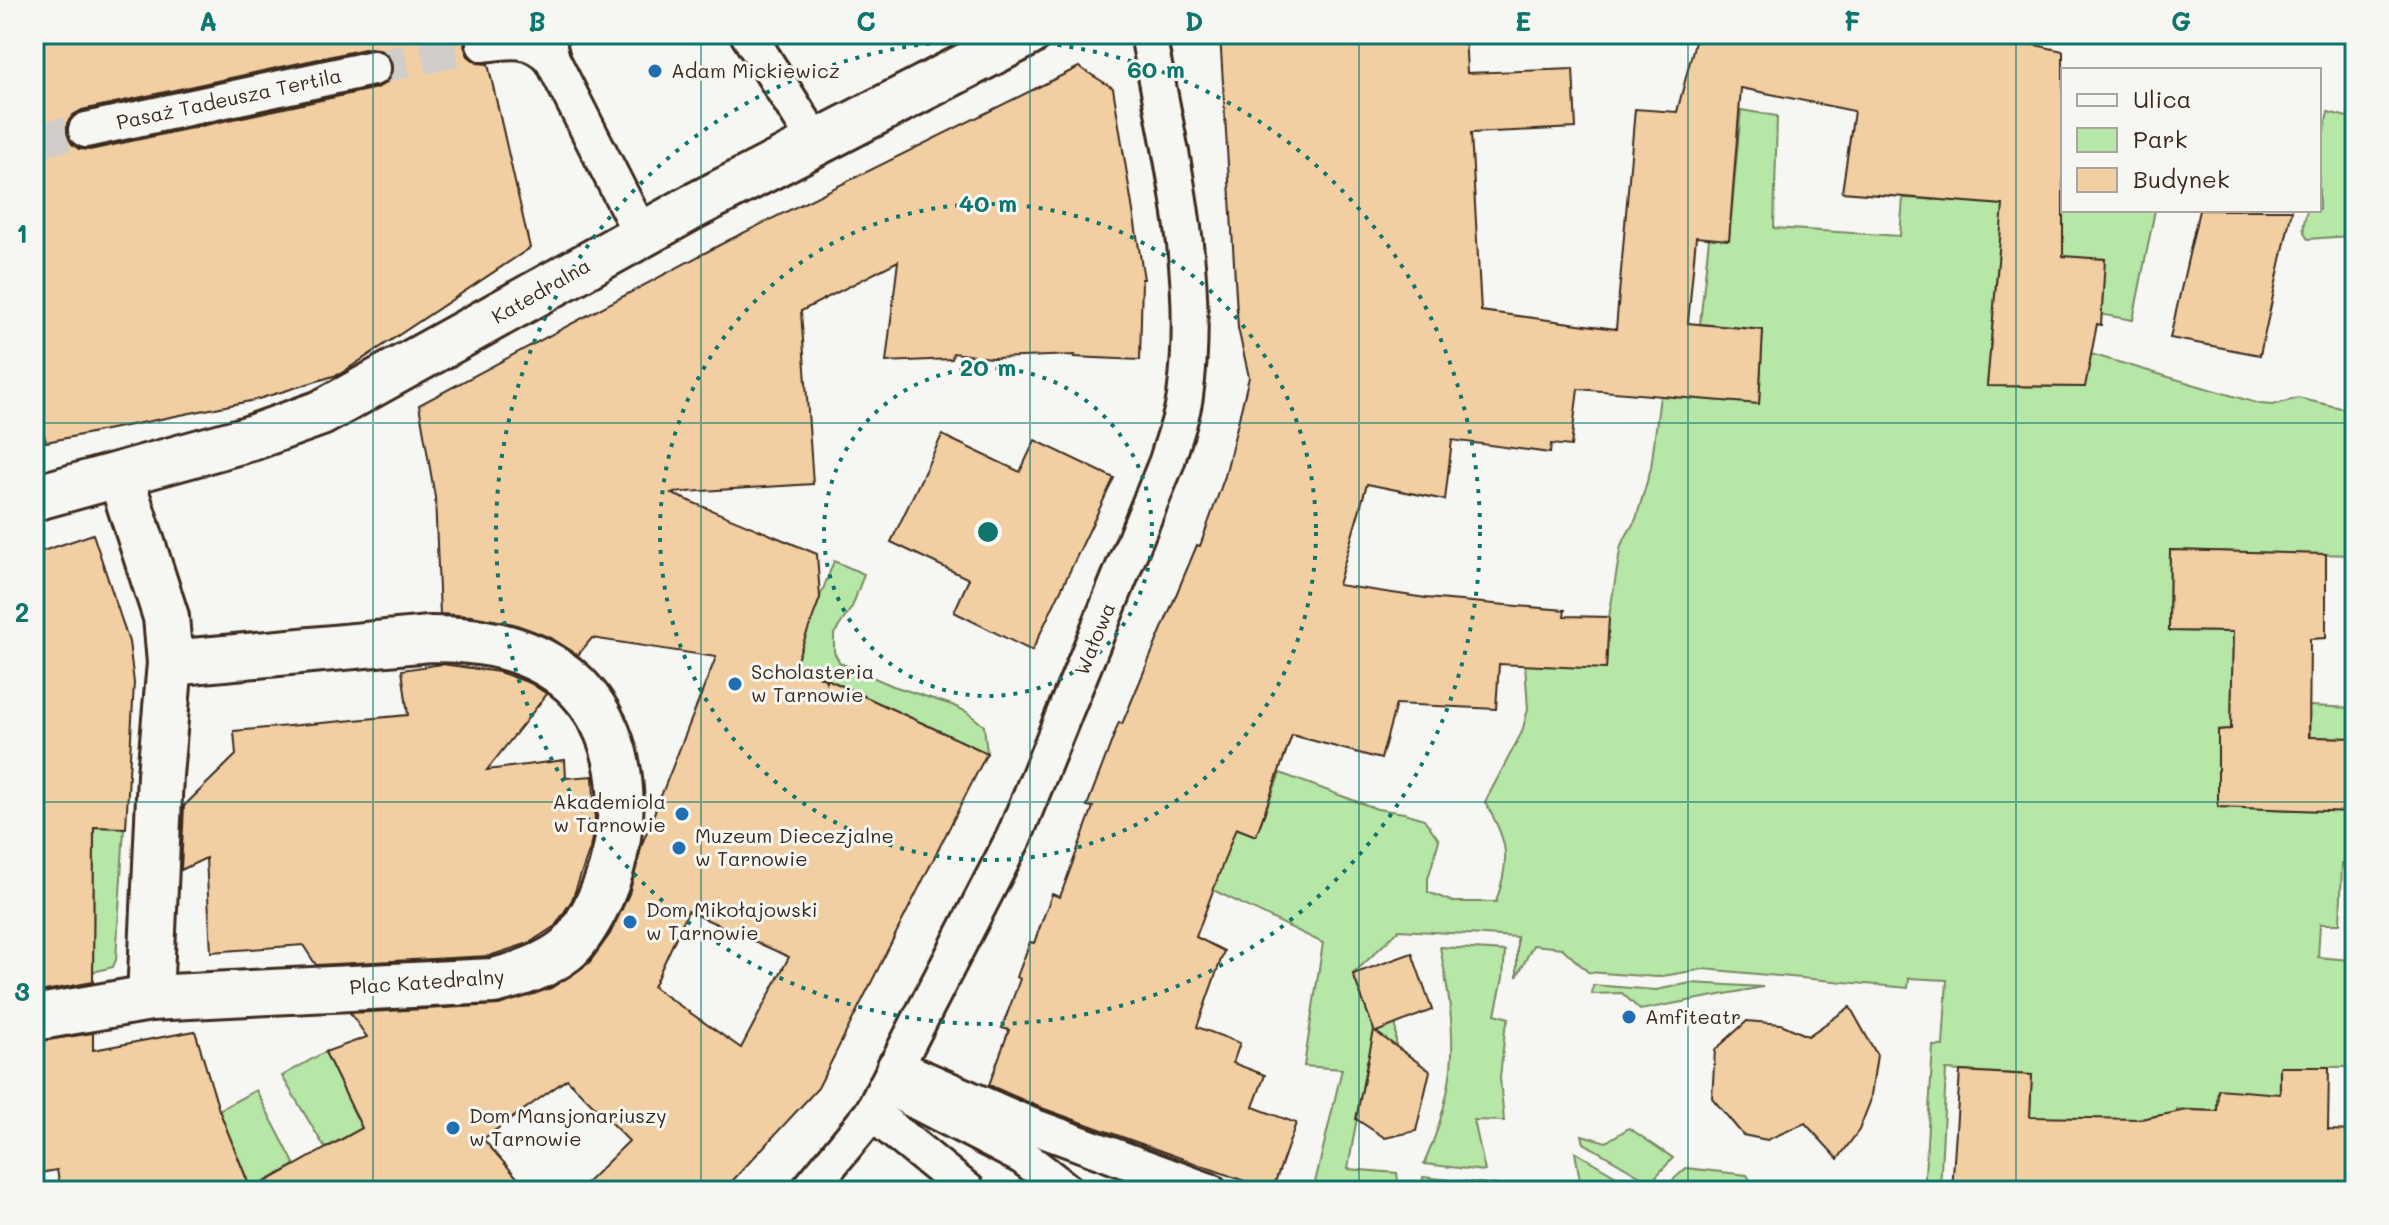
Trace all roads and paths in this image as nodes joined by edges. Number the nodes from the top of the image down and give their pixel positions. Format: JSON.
{"nodes":[{"id":1,"x":748,"y":34,"type":"edge"},
{"id":2,"x":1028,"y":34,"type":"edge"},
{"id":3,"x":1148,"y":34,"type":"edge"},
{"id":4,"x":484,"y":44,"type":"tunnel mouth"},
{"id":5,"x":549,"y":47,"type":"edge"},
{"id":6,"x":373,"y":68,"type":"tunnel mouth"},
{"id":7,"x":86,"y":130,"type":"tunnel mouth"},
{"id":8,"x":816,"y":142,"type":"junction"},
{"id":9,"x":641,"y":234,"type":"junction"},
{"id":10,"x":120,"y":475,"type":"junction"},
{"id":11,"x":34,"y":498,"type":"edge"},
{"id":12,"x":170,"y":663,"type":"junction"},
{"id":13,"x":150,"y":998,"type":"junction"},
{"id":14,"x":34,"y":1018,"type":"edge"},
{"id":15,"x":885,"y":1088,"type":"junction"},
{"id":16,"x":808,"y":1191,"type":"edge"},
{"id":17,"x":968,"y":1191,"type":"edge"},
{"id":18,"x":1067,"y":1191,"type":"edge"},
{"id":19,"x":1209,"y":1191,"type":"edge"}],
"edges":[{"from":1,"to":8,"type":"street"},
{"from":2,"to":8,"type":"street","name":"Katedralna"},
{"from":3,"to":15,"type":"street","name":"Wałowa"},
{"from":4,"to":5,"type":"street"},
{"from":5,"to":9,"type":"street"},
{"from":6,"to":7,"type":"street","name":"Pasaż Tadeusza Tertila"},
{"from":8,"to":9,"type":"street","name":"Katedralna"},
{"from":9,"to":10,"type":"street","name":"Katedralna"},
{"from":10,"to":11,"type":"street","name":"Katedralna"},
{"from":10,"to":12,"type":"street"},
{"from":12,"to":13,"type":"street"},
{"from":12,"to":13,"type":"street","name":"Plac Katedralny"},
{"from":13,"to":14,"type":"street","name":"Plac Katedralny"},
{"from":15,"to":16,"type":"street","name":"Wałowa"},
{"from":15,"to":17,"type":"street"},
{"from":15,"to":18,"type":"street"},
{"from":15,"to":19,"type":"street"}]}
